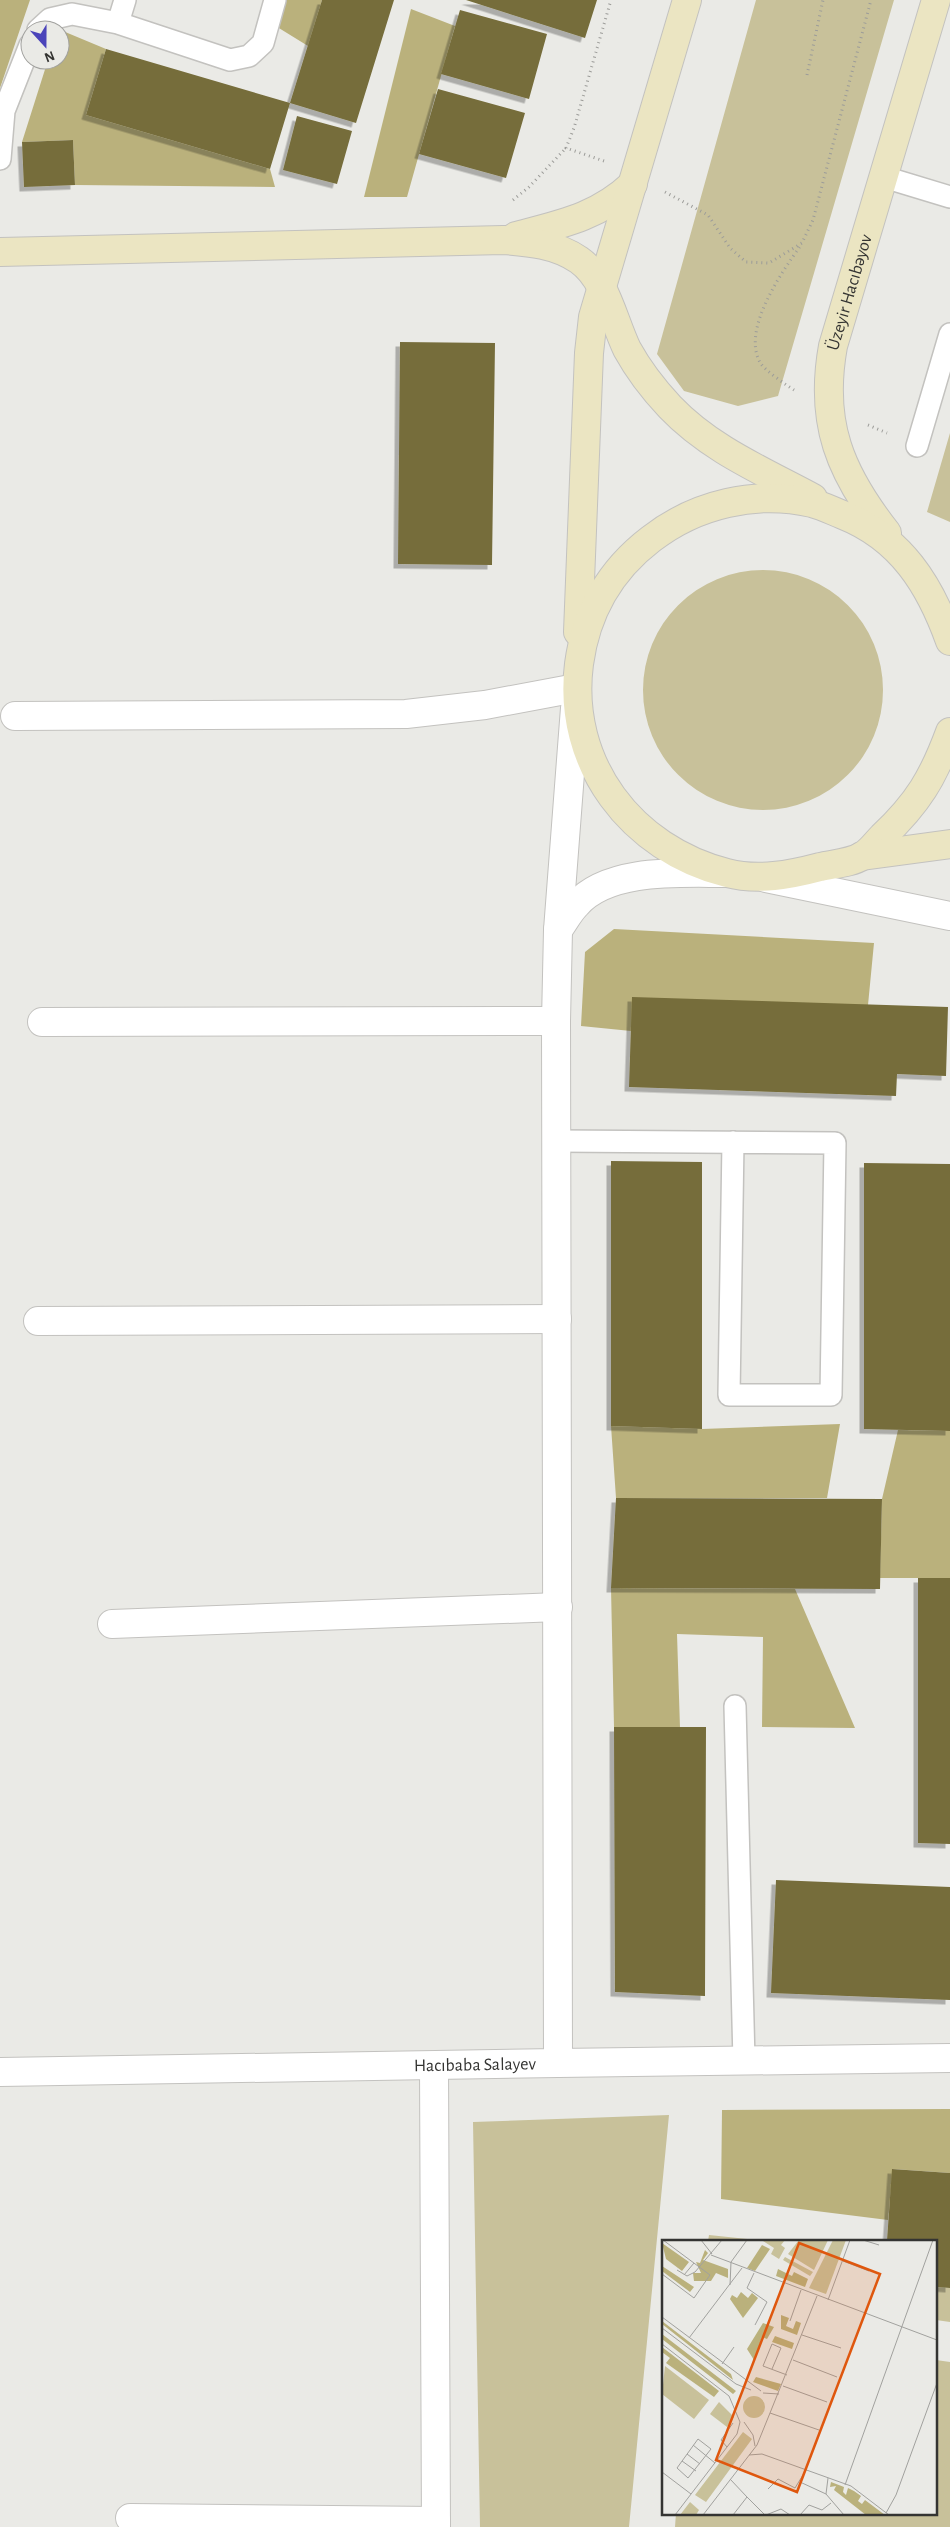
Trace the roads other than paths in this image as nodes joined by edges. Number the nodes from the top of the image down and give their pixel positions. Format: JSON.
{"nodes":[{"id":1,"x":126,"y":0,"type":"edge"},
{"id":2,"x":275,"y":0,"type":"edge"},
{"id":3,"x":687,"y":0,"type":"edge"},
{"id":4,"x":936,"y":0,"type":"edge"},
{"id":5,"x":48,"y":20,"type":"edge"},
{"id":6,"x":118,"y":23,"type":"junction"},
{"id":7,"x":20,"y":69,"type":"edge"},
{"id":8,"x":2,"y":111,"type":"edge"},
{"id":9,"x":0,"y":159,"type":"edge"},
{"id":10,"x":884,"y":177,"type":"junction"},
{"id":11,"x":634,"y":180,"type":"junction"},
{"id":12,"x":950,"y":197,"type":"edge"},
{"id":13,"x":503,"y":240,"type":"junction"},
{"id":14,"x":0,"y":252,"type":"edge"},
{"id":15,"x":601,"y":287,"type":"junction"},
{"id":16,"x":950,"y":334,"type":"edge"},
{"id":17,"x":917,"y":446,"type":"dead end"},
{"id":18,"x":858,"y":521,"type":"junction"},
{"id":19,"x":916,"y":570,"type":"junction"},
{"id":20,"x":950,"y":609,"type":"edge"},
{"id":21,"x":950,"y":641,"type":"edge"},
{"id":22,"x":576,"y":688,"type":"junction"},
{"id":23,"x":15,"y":716,"type":"dead end"},
{"id":24,"x":950,"y":732,"type":"edge"},
{"id":25,"x":950,"y":844,"type":"edge"},
{"id":26,"x":862,"y":856,"type":"junction"},
{"id":27,"x":728,"y":873,"type":"junction"},
{"id":28,"x":760,"y":876,"type":"junction"},
{"id":29,"x":950,"y":916,"type":"edge"},
{"id":30,"x":558,"y":930,"type":"junction"},
{"id":31,"x":556,"y":1021,"type":"junction"},
{"id":32,"x":42,"y":1022,"type":"dead end"},
{"id":33,"x":557,"y":1141,"type":"junction"},
{"id":34,"x":733,"y":1142,"type":"junction"},
{"id":35,"x":557,"y":1319,"type":"junction"},
{"id":36,"x":38,"y":1321,"type":"dead end"},
{"id":37,"x":558,"y":1607,"type":"junction"},
{"id":38,"x":112,"y":1624,"type":"dead end"},
{"id":39,"x":735,"y":1706,"type":"dead end"},
{"id":40,"x":950,"y":2058,"type":"edge"},
{"id":41,"x":744,"y":2061,"type":"junction"},
{"id":42,"x":558,"y":2063,"type":"junction"},
{"id":43,"x":434,"y":2066,"type":"junction"},
{"id":44,"x":0,"y":2072,"type":"edge"},
{"id":45,"x":130,"y":2518,"type":"dead end"},
{"id":46,"x":436,"y":2524,"type":"edge"}],
"edges":[{"from":1,"to":6,"type":"lane"},
{"from":2,"to":6,"type":"lane"},
{"from":3,"to":11,"type":"main road"},
{"from":4,"to":10,"type":"main road","name":"Üzeyir Hacıbəyov"},
{"from":5,"to":6,"type":"lane"},
{"from":7,"to":8,"type":"lane"},
{"from":8,"to":9,"type":"lane"},
{"from":10,"to":12,"type":"lane"},
{"from":10,"to":19,"type":"main road","name":"Üzeyir Hacıbəyov"},
{"from":11,"to":13,"type":"main road"},
{"from":11,"to":15,"type":"main road"},
{"from":13,"to":14,"type":"main road"},
{"from":13,"to":15,"type":"main road"},
{"from":15,"to":18,"type":"main road"},
{"from":15,"to":22,"type":"main road"},
{"from":16,"to":17,"type":"lane"},
{"from":18,"to":19,"type":"main road"},
{"from":18,"to":22,"type":"main road"},
{"from":19,"to":20,"type":"main road"},
{"from":19,"to":21,"type":"main road"},
{"from":22,"to":23,"type":"street"},
{"from":22,"to":27,"type":"main road"},
{"from":22,"to":30,"type":"street"},
{"from":24,"to":26,"type":"main road"},
{"from":25,"to":26,"type":"main road"},
{"from":26,"to":28,"type":"main road"},
{"from":27,"to":28,"type":"main road"},
{"from":27,"to":30,"type":"street"},
{"from":28,"to":29,"type":"street"},
{"from":30,"to":31,"type":"street"},
{"from":31,"to":32,"type":"street"},
{"from":31,"to":33,"type":"street"},
{"from":33,"to":34,"type":"lane"},
{"from":33,"to":35,"type":"street"},
{"from":34,"to":34,"type":"lane"},
{"from":35,"to":36,"type":"street"},
{"from":35,"to":37,"type":"street"},
{"from":37,"to":38,"type":"street"},
{"from":37,"to":42,"type":"street"},
{"from":39,"to":41,"type":"lane"},
{"from":40,"to":41,"type":"street","name":"Hacıbaba Salayev"},
{"from":41,"to":42,"type":"street","name":"Hacıbaba Salayev"},
{"from":42,"to":43,"type":"street","name":"Hacıbaba Salayev"},
{"from":43,"to":44,"type":"street","name":"Hacıbaba Salayev"},
{"from":43,"to":46,"type":"street"},
{"from":45,"to":46,"type":"street"}]}
